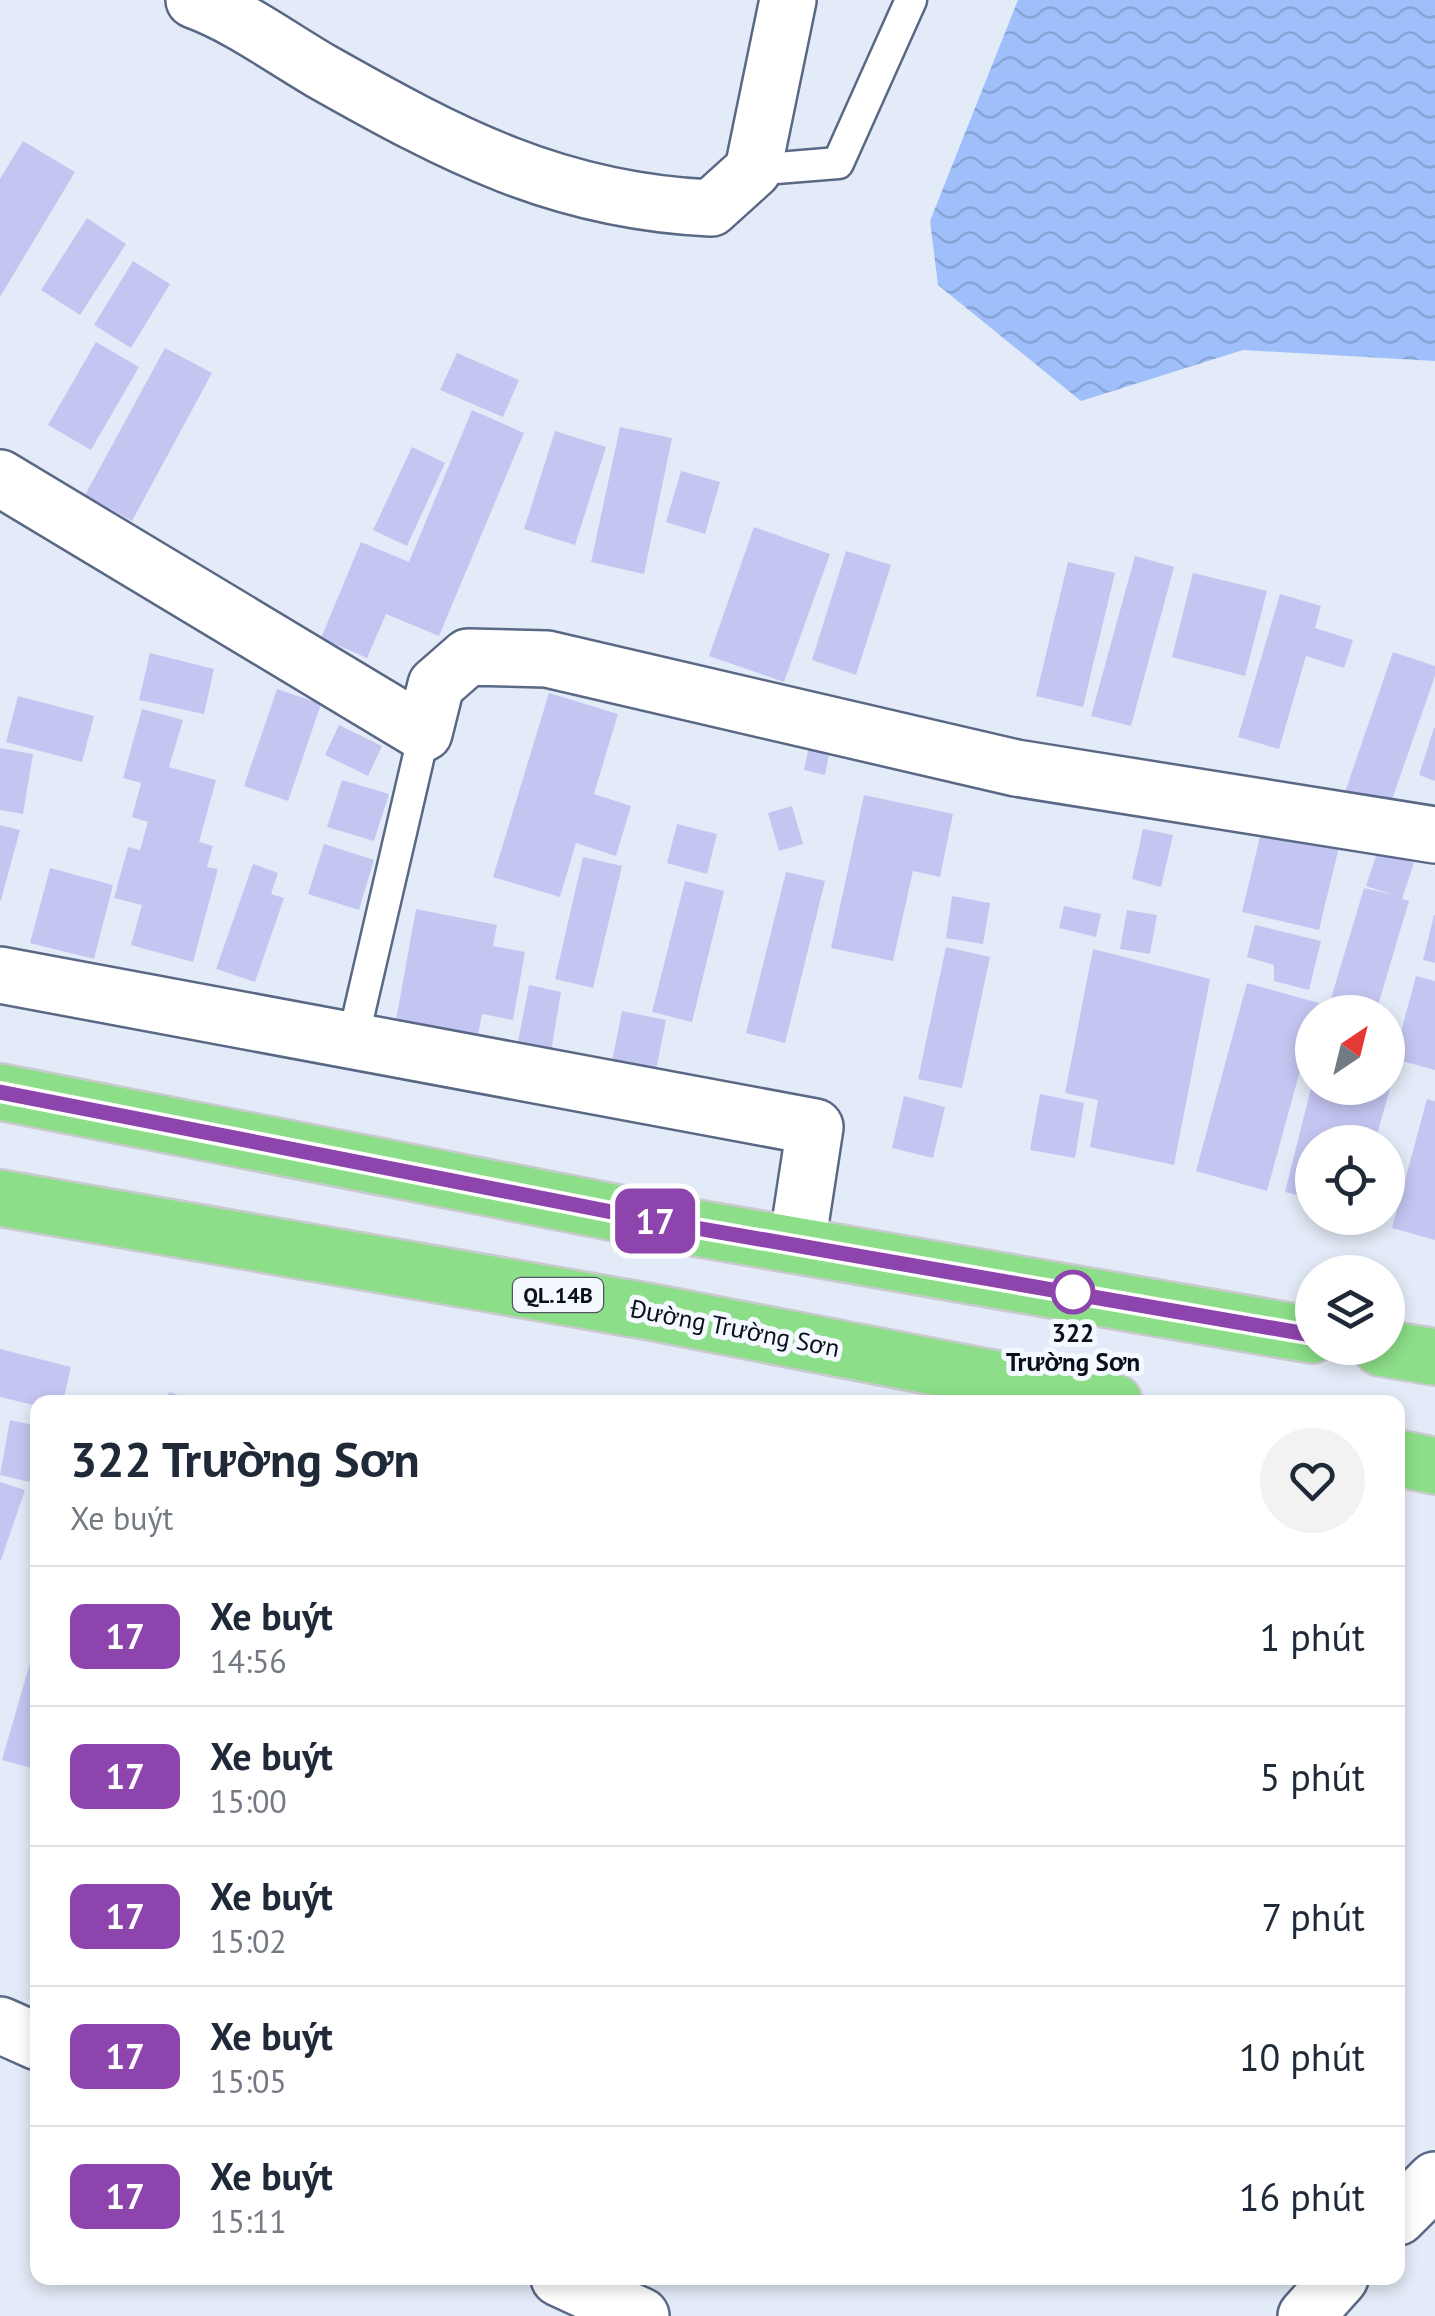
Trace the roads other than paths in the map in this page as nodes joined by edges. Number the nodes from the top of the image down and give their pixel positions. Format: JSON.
{"nodes":[{"id":1,"x":194,"y":0,"type":"edge"},
{"id":2,"x":788,"y":0,"type":"edge"},
{"id":3,"x":911,"y":0,"type":"edge"},
{"id":4,"x":753,"y":170,"type":"junction"},
{"id":5,"x":0,"y":478,"type":"edge"},
{"id":6,"x":424,"y":733,"type":"junction"},
{"id":7,"x":1435,"y":834,"type":"edge"},
{"id":8,"x":0,"y":976,"type":"edge"},
{"id":9,"x":353,"y":1039,"type":"junction"},
{"id":10,"x":0,"y":1092,"type":"edge"},
{"id":11,"x":0,"y":1198,"type":"edge"},
{"id":12,"x":796,"y":1244,"type":"junction"},
{"id":13,"x":1295,"y":1332,"type":"edge"},
{"id":14,"x":1405,"y":1352,"type":"edge"},
{"id":15,"x":1435,"y":1357,"type":"edge"},
{"id":16,"x":1078,"y":1395,"type":"edge"},
{"id":17,"x":1405,"y":1460,"type":"edge"},
{"id":18,"x":1435,"y":1466,"type":"edge"},
{"id":19,"x":0,"y":2025,"type":"edge"},
{"id":20,"x":30,"y":2038,"type":"edge"},
{"id":21,"x":1435,"y":2180,"type":"edge"},
{"id":22,"x":1405,"y":2210,"type":"edge"},
{"id":23,"x":574,"y":2285,"type":"edge"},
{"id":24,"x":1334,"y":2285,"type":"edge"},
{"id":25,"x":641,"y":2316,"type":"edge"},
{"id":26,"x":1306,"y":2316,"type":"edge"}],
"edges":[{"from":1,"to":4,"type":"street"},
{"from":2,"to":4,"type":"street"},
{"from":3,"to":4,"type":"lane"},
{"from":5,"to":6,"type":"street"},
{"from":6,"to":7,"type":"street"},
{"from":6,"to":9,"type":"lane"},
{"from":8,"to":9,"type":"street"},
{"from":9,"to":12,"type":"street"},
{"from":10,"to":12,"type":"highway"},
{"from":11,"to":16,"type":"highway","name":"Đường Trường Sơn","number":"QL.14B"},
{"from":12,"to":13,"type":"highway"},
{"from":14,"to":15,"type":"highway"},
{"from":17,"to":18,"type":"highway"},
{"from":19,"to":20,"type":"street"},
{"from":21,"to":22,"type":"street"},
{"from":23,"to":25,"type":"street"},
{"from":24,"to":26,"type":"street"}]}
